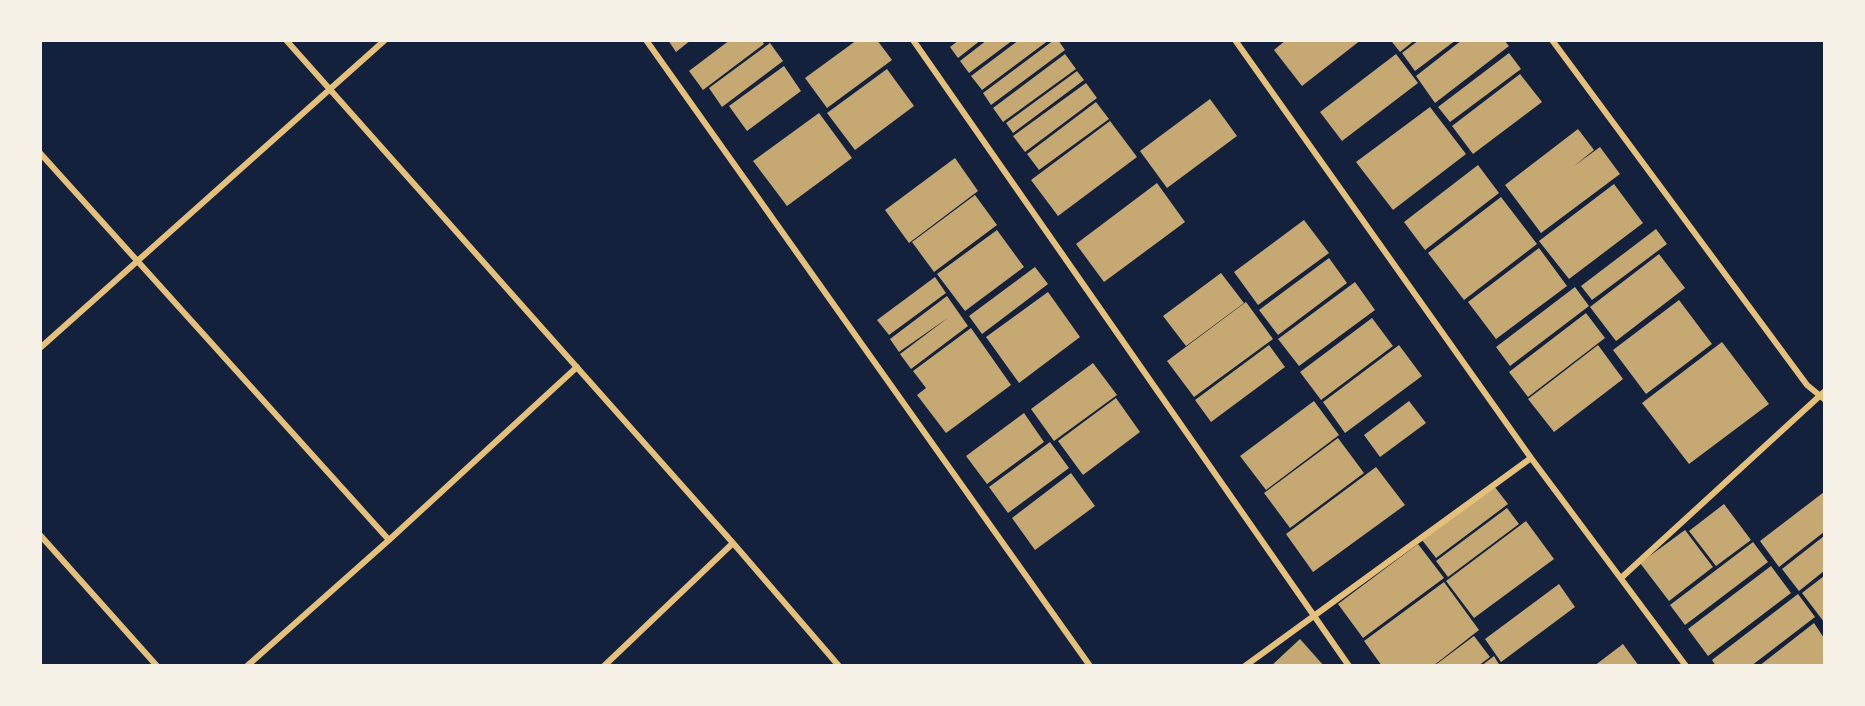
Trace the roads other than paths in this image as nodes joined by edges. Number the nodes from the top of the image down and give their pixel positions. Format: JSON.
{"nodes":[{"id":1,"x":286,"y":40,"type":"edge"},
{"id":2,"x":386,"y":40,"type":"edge"},
{"id":3,"x":646,"y":40,"type":"edge"},
{"id":4,"x":913,"y":40,"type":"edge"},
{"id":5,"x":1235,"y":40,"type":"edge"},
{"id":6,"x":1552,"y":40,"type":"edge"},
{"id":7,"x":329,"y":90,"type":"junction"},
{"id":8,"x":40,"y":153,"type":"edge"},
{"id":9,"x":138,"y":261,"type":"junction"},
{"id":10,"x":40,"y":348,"type":"edge"},
{"id":11,"x":577,"y":367,"type":"junction"},
{"id":12,"x":1823,"y":395,"type":"edge"},
{"id":13,"x":1531,"y":458,"type":"junction"},
{"id":14,"x":40,"y":535,"type":"edge"},
{"id":15,"x":389,"y":540,"type":"junction"},
{"id":16,"x":733,"y":543,"type":"junction"},
{"id":17,"x":1621,"y":578,"type":"junction"},
{"id":18,"x":1315,"y":615,"type":"junction"},
{"id":19,"x":157,"y":666,"type":"edge"},
{"id":20,"x":247,"y":666,"type":"edge"},
{"id":21,"x":604,"y":666,"type":"edge"},
{"id":22,"x":839,"y":666,"type":"edge"},
{"id":23,"x":1090,"y":666,"type":"edge"},
{"id":24,"x":1245,"y":666,"type":"edge"},
{"id":25,"x":1349,"y":666,"type":"edge"},
{"id":26,"x":1686,"y":666,"type":"edge"}],
"edges":[{"from":1,"to":7,"type":"street"},
{"from":2,"to":7,"type":"street"},
{"from":3,"to":23,"type":"street"},
{"from":4,"to":18,"type":"street"},
{"from":5,"to":13,"type":"street"},
{"from":6,"to":12,"type":"street"},
{"from":7,"to":9,"type":"street"},
{"from":7,"to":11,"type":"street"},
{"from":8,"to":9,"type":"street"},
{"from":9,"to":10,"type":"street"},
{"from":9,"to":15,"type":"street"},
{"from":11,"to":15,"type":"street"},
{"from":11,"to":16,"type":"street"},
{"from":12,"to":17,"type":"street"},
{"from":13,"to":17,"type":"street"},
{"from":13,"to":18,"type":"street"},
{"from":14,"to":19,"type":"street"},
{"from":15,"to":20,"type":"street"},
{"from":16,"to":21,"type":"street"},
{"from":16,"to":22,"type":"street"},
{"from":17,"to":26,"type":"street"},
{"from":18,"to":24,"type":"street"},
{"from":18,"to":25,"type":"street"}]}
